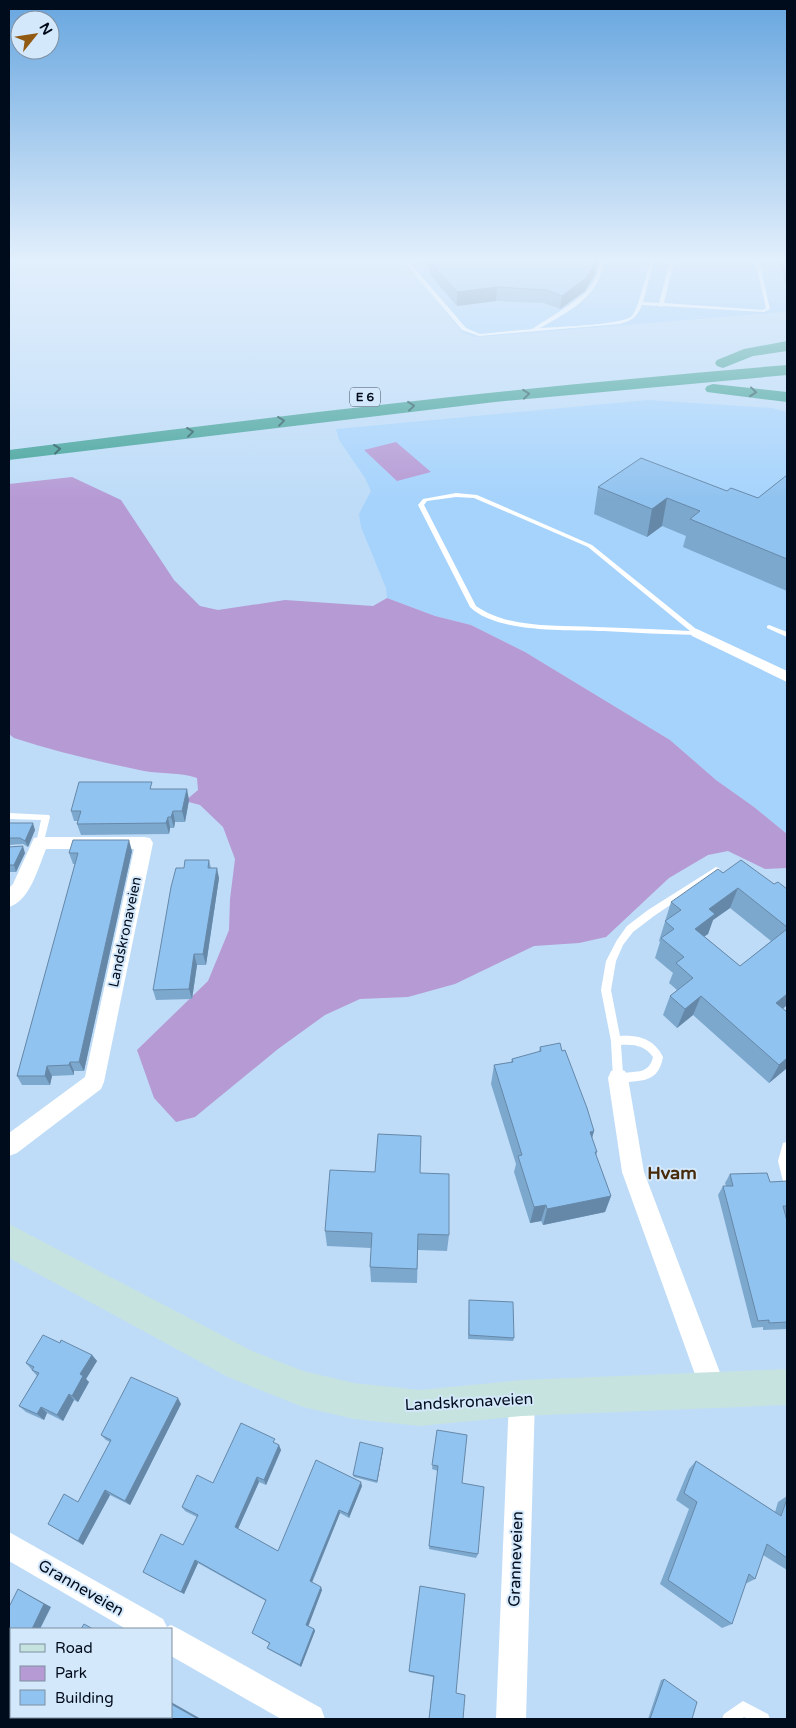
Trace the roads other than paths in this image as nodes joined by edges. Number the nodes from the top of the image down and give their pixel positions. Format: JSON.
{"nodes":[{"id":1,"x":787,"y":346,"type":"edge"},
{"id":2,"x":787,"y":358,"type":"edge"},
{"id":3,"x":723,"y":363,"type":"junction"},
{"id":4,"x":787,"y":370,"type":"edge"},
{"id":5,"x":566,"y":390,"type":"junction"},
{"id":6,"x":787,"y":397,"type":"edge"},
{"id":7,"x":9,"y":441,"type":"edge"},
{"id":8,"x":9,"y":455,"type":"edge"},
{"id":9,"x":769,"y":626,"type":"dead end"},
{"id":10,"x":697,"y":633,"type":"junction"},
{"id":11,"x":787,"y":635,"type":"edge"},
{"id":12,"x":787,"y":677,"type":"edge"},
{"id":13,"x":9,"y":816,"type":"edge"},
{"id":14,"x":40,"y":843,"type":"junction"},
{"id":15,"x":716,"y":870,"type":"edge"},
{"id":16,"x":9,"y":900,"type":"edge"},
{"id":17,"x":616,"y":1041,"type":"junction"},
{"id":18,"x":618,"y":1078,"type":"junction"},
{"id":19,"x":9,"y":1146,"type":"edge"},
{"id":20,"x":787,"y":1147,"type":"edge"},
{"id":21,"x":787,"y":1177,"type":"edge"},
{"id":22,"x":9,"y":1240,"type":"edge"},
{"id":23,"x":787,"y":1387,"type":"edge"},
{"id":24,"x":714,"y":1391,"type":"junction"},
{"id":25,"x":522,"y":1398,"type":"junction"},
{"id":26,"x":9,"y":1546,"type":"edge"},
{"id":27,"x":151,"y":1628,"type":"edge"},
{"id":28,"x":172,"y":1641,"type":"edge"},
{"id":29,"x":310,"y":1719,"type":"edge"},
{"id":30,"x":511,"y":1719,"type":"edge"},
{"id":31,"x":729,"y":1719,"type":"edge"},
{"id":32,"x":763,"y":1719,"type":"edge"}],
"edges":[{"from":1,"to":3,"type":"highway","number":"E 6"},
{"from":2,"to":3,"type":"highway","number":"E 6"},
{"from":3,"to":7,"type":"highway","number":"E 6"},
{"from":4,"to":5,"type":"highway","number":"E 6"},
{"from":5,"to":6,"type":"highway","one_way":true},
{"from":8,"to":5,"type":"highway","number":"E 6","one_way":true},
{"from":9,"to":11,"type":"lane"},
{"from":10,"to":10,"type":"lane"},
{"from":10,"to":12,"type":"street"},
{"from":13,"to":14,"type":"lane"},
{"from":14,"to":16,"type":"street"},
{"from":14,"to":19,"type":"street","name":"Landskronaveien"},
{"from":15,"to":17,"type":"lane"},
{"from":17,"to":18,"type":"lane"},
{"from":17,"to":18,"type":"lane"},
{"from":18,"to":24,"type":"street"},
{"from":20,"to":21,"type":"lane"},
{"from":22,"to":25,"type":"street","name":"Landskronaveien"},
{"from":23,"to":24,"type":"street","name":"Landskronaveien"},
{"from":24,"to":25,"type":"street","name":"Landskronaveien"},
{"from":25,"to":30,"type":"street","name":"Granneveien"},
{"from":26,"to":27,"type":"street","name":"Granneveien"},
{"from":28,"to":29,"type":"street"},
{"from":31,"to":32,"type":"lane"}]}
